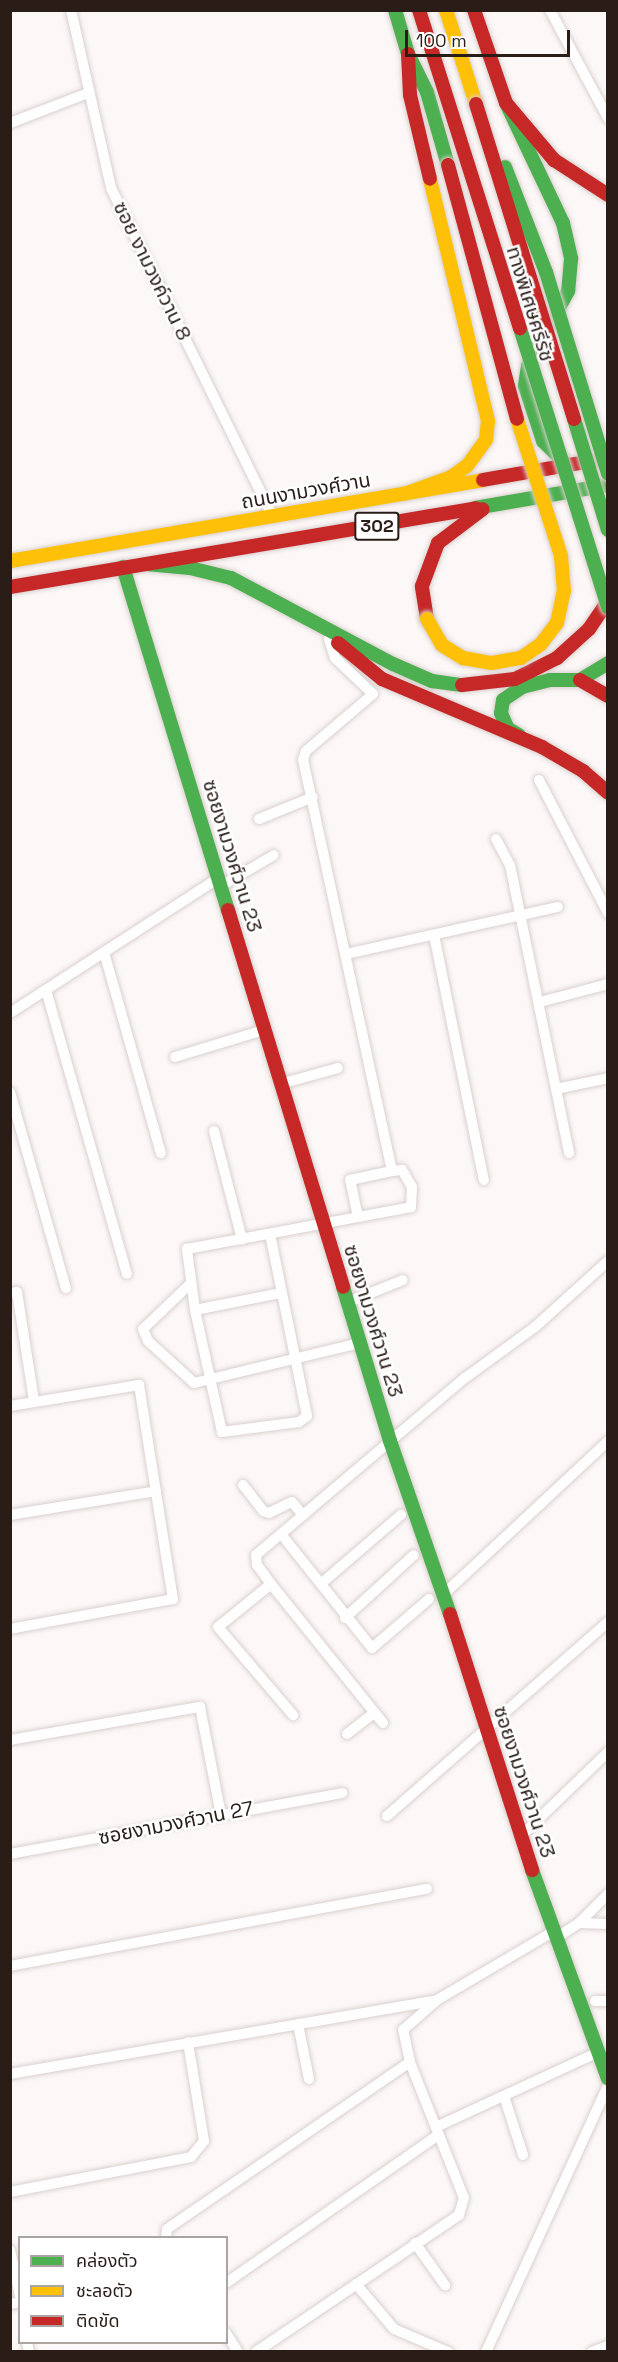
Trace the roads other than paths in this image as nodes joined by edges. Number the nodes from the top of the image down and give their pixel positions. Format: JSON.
{"nodes":[{"id":1,"x":71,"y":10,"type":"edge"},
{"id":2,"x":395,"y":10,"type":"edge"},
{"id":3,"x":419,"y":10,"type":"edge"},
{"id":4,"x":446,"y":10,"type":"edge"},
{"id":5,"x":474,"y":10,"type":"edge"},
{"id":6,"x":550,"y":10,"type":"edge"},
{"id":7,"x":408,"y":54,"type":"junction"},
{"id":8,"x":88,"y":93,"type":"junction"},
{"id":9,"x":506,"y":103,"type":"junction"},
{"id":10,"x":476,"y":104,"type":"junction"},
{"id":11,"x":608,"y":118,"type":"edge"},
{"id":12,"x":10,"y":123,"type":"edge"},
{"id":13,"x":608,"y":195,"type":"edge"},
{"id":14,"x":608,"y":459,"type":"edge"},
{"id":15,"x":568,"y":465,"type":"junction"},
{"id":16,"x":608,"y":474,"type":"edge"},
{"id":17,"x":608,"y":485,"type":"edge"},
{"id":18,"x":404,"y":494,"type":"junction"},
{"id":19,"x":483,"y":509,"type":"junction"},
{"id":20,"x":273,"y":517,"type":"junction"},
{"id":21,"x":608,"y":530,"type":"edge"},
{"id":22,"x":10,"y":561,"type":"edge"},
{"id":23,"x":146,"y":564,"type":"junction"},
{"id":24,"x":123,"y":567,"type":"junction"},
{"id":25,"x":10,"y":587,"type":"edge"},
{"id":26,"x":274,"y":599,"type":"junction"},
{"id":27,"x":608,"y":601,"type":"edge"},
{"id":28,"x":608,"y":607,"type":"edge"},
{"id":29,"x":329,"y":636,"type":"junction"},
{"id":30,"x":608,"y":663,"type":"edge"},
{"id":31,"x":579,"y":680,"type":"junction"},
{"id":32,"x":608,"y":696,"type":"edge"},
{"id":33,"x":542,"y":747,"type":"junction"},
{"id":34,"x":539,"y":780,"type":"dead end"},
{"id":35,"x":608,"y":793,"type":"edge"},
{"id":36,"x":313,"y":797,"type":"junction"},
{"id":37,"x":259,"y":819,"type":"dead end"},
{"id":38,"x":496,"y":839,"type":"dead end"},
{"id":39,"x":274,"y":855,"type":"dead end"},
{"id":40,"x":220,"y":882,"type":"junction"},
{"id":41,"x":558,"y":908,"type":"dead end"},
{"id":42,"x":608,"y":913,"type":"edge"},
{"id":43,"x":521,"y":915,"type":"junction"},
{"id":44,"x":434,"y":935,"type":"junction"},
{"id":45,"x":104,"y":952,"type":"junction"},
{"id":46,"x":346,"y":954,"type":"junction"},
{"id":47,"x":608,"y":984,"type":"edge"},
{"id":48,"x":46,"y":990,"type":"junction"},
{"id":49,"x":540,"y":1002,"type":"junction"},
{"id":50,"x":10,"y":1013,"type":"edge"},
{"id":51,"x":264,"y":1030,"type":"junction"},
{"id":52,"x":174,"y":1057,"type":"dead end"},
{"id":53,"x":338,"y":1068,"type":"dead end"},
{"id":54,"x":608,"y":1078,"type":"edge"},
{"id":55,"x":280,"y":1084,"type":"junction"},
{"id":56,"x":556,"y":1089,"type":"junction"},
{"id":57,"x":10,"y":1092,"type":"edge"},
{"id":58,"x":214,"y":1131,"type":"dead end"},
{"id":59,"x":161,"y":1153,"type":"dead end"},
{"id":60,"x":569,"y":1153,"type":"dead end"},
{"id":61,"x":392,"y":1171,"type":"junction"},
{"id":62,"x":484,"y":1180,"type":"dead end"},
{"id":63,"x":358,"y":1217,"type":"junction"},
{"id":64,"x":322,"y":1224,"type":"junction"},
{"id":65,"x":270,"y":1234,"type":"junction"},
{"id":66,"x":242,"y":1239,"type":"junction"},
{"id":67,"x":608,"y":1261,"type":"edge"},
{"id":68,"x":127,"y":1274,"type":"dead end"},
{"id":69,"x":403,"y":1280,"type":"dead end"},
{"id":70,"x":190,"y":1284,"type":"junction"},
{"id":71,"x":66,"y":1288,"type":"dead end"},
{"id":72,"x":10,"y":1293,"type":"edge"},
{"id":73,"x":281,"y":1293,"type":"junction"},
{"id":74,"x":346,"y":1303,"type":"junction"},
{"id":75,"x":195,"y":1310,"type":"junction"},
{"id":76,"x":359,"y":1343,"type":"junction"},
{"id":77,"x":296,"y":1359,"type":"junction"},
{"id":78,"x":208,"y":1376,"type":"junction"},
{"id":79,"x":34,"y":1401,"type":"junction"},
{"id":80,"x":10,"y":1406,"type":"edge"},
{"id":81,"x":390,"y":1441,"type":"junction"},
{"id":82,"x":608,"y":1441,"type":"edge"},
{"id":83,"x":243,"y":1485,"type":"dead end"},
{"id":84,"x":156,"y":1491,"type":"junction"},
{"id":85,"x":10,"y":1515,"type":"edge"},
{"id":86,"x":303,"y":1515,"type":"junction"},
{"id":87,"x":401,"y":1515,"type":"dead end"},
{"id":88,"x":281,"y":1534,"type":"junction"},
{"id":89,"x":414,"y":1556,"type":"dead end"},
{"id":90,"x":323,"y":1582,"type":"junction"},
{"id":91,"x":271,"y":1584,"type":"junction"},
{"id":92,"x":444,"y":1594,"type":"junction"},
{"id":93,"x":429,"y":1599,"type":"dead end"},
{"id":94,"x":345,"y":1618,"type":"junction"},
{"id":95,"x":608,"y":1622,"type":"edge"},
{"id":96,"x":10,"y":1629,"type":"edge"},
{"id":97,"x":374,"y":1713,"type":"junction"},
{"id":98,"x":293,"y":1715,"type":"dead end"},
{"id":99,"x":383,"y":1723,"type":"dead end"},
{"id":100,"x":487,"y":1730,"type":"junction"},
{"id":101,"x":347,"y":1734,"type":"dead end"},
{"id":102,"x":10,"y":1740,"type":"edge"},
{"id":103,"x":608,"y":1752,"type":"edge"},
{"id":104,"x":342,"y":1793,"type":"dead end"},
{"id":105,"x":220,"y":1815,"type":"junction"},
{"id":106,"x":387,"y":1816,"type":"dead end"},
{"id":107,"x":520,"y":1836,"type":"junction"},
{"id":108,"x":10,"y":1854,"type":"edge"},
{"id":109,"x":427,"y":1889,"type":"dead end"},
{"id":110,"x":608,"y":1894,"type":"edge"},
{"id":111,"x":579,"y":1923,"type":"junction"},
{"id":112,"x":608,"y":1924,"type":"edge"},
{"id":113,"x":555,"y":1935,"type":"junction"},
{"id":114,"x":10,"y":1966,"type":"edge"},
{"id":115,"x":437,"y":2000,"type":"junction"},
{"id":116,"x":595,"y":2001,"type":"dead end"},
{"id":117,"x":608,"y":2001,"type":"edge"},
{"id":118,"x":298,"y":2024,"type":"junction"},
{"id":119,"x":188,"y":2042,"type":"junction"},
{"id":120,"x":598,"y":2052,"type":"junction"},
{"id":121,"x":410,"y":2062,"type":"junction"},
{"id":122,"x":10,"y":2074,"type":"edge"},
{"id":123,"x":309,"y":2079,"type":"dead end"},
{"id":124,"x":608,"y":2079,"type":"edge"},
{"id":125,"x":608,"y":2085,"type":"edge"},
{"id":126,"x":504,"y":2096,"type":"junction"},
{"id":127,"x":437,"y":2131,"type":"junction"},
{"id":128,"x":523,"y":2155,"type":"dead end"},
{"id":129,"x":10,"y":2192,"type":"edge"},
{"id":130,"x":166,"y":2236,"type":"edge"},
{"id":131,"x":415,"y":2243,"type":"junction"},
{"id":132,"x":10,"y":2250,"type":"edge"},
{"id":133,"x":228,"y":2282,"type":"edge"},
{"id":134,"x":356,"y":2284,"type":"junction"},
{"id":135,"x":445,"y":2285,"type":"dead end"},
{"id":136,"x":18,"y":2287,"type":"edge"},
{"id":137,"x":228,"y":2335,"type":"edge"},
{"id":138,"x":608,"y":2346,"type":"edge"},
{"id":139,"x":238,"y":2352,"type":"edge"},
{"id":140,"x":256,"y":2352,"type":"edge"},
{"id":141,"x":448,"y":2352,"type":"edge"},
{"id":142,"x":486,"y":2352,"type":"edge"},
{"id":143,"x":592,"y":2352,"type":"edge"}],
"edges":[{"from":1,"to":8,"type":"street","name":"ซอย งามวงค์วาน 8"},
{"from":2,"to":7,"type":"main road"},
{"from":3,"to":28,"type":"main road","name":"ทางพิเศษศรีรัช","bridge":true},
{"from":4,"to":10,"type":"main road","name":"ทางพิเศษศรีรัช"},
{"from":5,"to":9,"type":"main road"},
{"from":6,"to":11,"type":"street"},
{"from":7,"to":18,"type":"main road"},
{"from":7,"to":19,"type":"main road","bridge":true},
{"from":8,"to":12,"type":"street"},
{"from":8,"to":20,"type":"street","name":"ซอย งามวงค์วาน 8"},
{"from":9,"to":13,"type":"main road"},
{"from":9,"to":15,"type":"main road"},
{"from":10,"to":16,"type":"main road","bridge":true},
{"from":10,"to":21,"type":"main road","name":"ทางพิเศษศรีรัช","bridge":true},
{"from":14,"to":15,"type":"main road","name":"ถนนงามวงศ์วาน","number":"302"},
{"from":15,"to":18,"type":"main road","name":"ถนนงามวงศ์วาน","number":"302"},
{"from":17,"to":19,"type":"main road","number":"302"},
{"from":18,"to":20,"type":"main road","name":"ถนนงามวงศ์วาน","number":"302"},
{"from":19,"to":23,"type":"main road","number":"302"},
{"from":20,"to":22,"type":"main road","name":"ถนนงามวงศ์วาน","number":"302"},
{"from":23,"to":24,"type":"main road","number":"302"},
{"from":23,"to":26,"type":"main road"},
{"from":24,"to":25,"type":"main road","number":"302"},
{"from":24,"to":40,"type":"main road","name":"ซอยงามวงศ์วาน 23"},
{"from":26,"to":27,"type":"main road"},
{"from":26,"to":29,"type":"main road"},
{"from":29,"to":33,"type":"main road"},
{"from":29,"to":36,"type":"street"},
{"from":30,"to":31,"type":"main road"},
{"from":31,"to":32,"type":"main road"},
{"from":31,"to":33,"type":"main road"},
{"from":33,"to":35,"type":"main road"},
{"from":34,"to":42,"type":"street"},
{"from":36,"to":37,"type":"street"},
{"from":36,"to":46,"type":"street"},
{"from":38,"to":43,"type":"street"},
{"from":39,"to":40,"type":"street"},
{"from":40,"to":45,"type":"street"},
{"from":40,"to":51,"type":"main road","name":"ซอยงามวงศ์วาน 23"},
{"from":41,"to":43,"type":"street"},
{"from":43,"to":44,"type":"street"},
{"from":43,"to":49,"type":"street"},
{"from":44,"to":46,"type":"street"},
{"from":44,"to":62,"type":"street"},
{"from":45,"to":48,"type":"street"},
{"from":45,"to":59,"type":"street"},
{"from":46,"to":61,"type":"street"},
{"from":47,"to":49,"type":"street"},
{"from":48,"to":50,"type":"street"},
{"from":48,"to":68,"type":"street"},
{"from":49,"to":56,"type":"street"},
{"from":51,"to":52,"type":"street"},
{"from":51,"to":55,"type":"main road","name":"ซอยงามวงศ์วาน 23"},
{"from":53,"to":55,"type":"street"},
{"from":54,"to":56,"type":"street"},
{"from":55,"to":64,"type":"main road","name":"ซอยงามวงศ์วาน 23"},
{"from":56,"to":60,"type":"street"},
{"from":57,"to":71,"type":"street"},
{"from":58,"to":66,"type":"street"},
{"from":61,"to":63,"type":"street"},
{"from":61,"to":63,"type":"street"},
{"from":63,"to":64,"type":"street"},
{"from":64,"to":65,"type":"street"},
{"from":64,"to":74,"type":"main road","name":"ซอยงามวงศ์วาน 23"},
{"from":65,"to":66,"type":"street"},
{"from":65,"to":73,"type":"street"},
{"from":66,"to":70,"type":"street"},
{"from":67,"to":81,"type":"street"},
{"from":69,"to":74,"type":"street"},
{"from":70,"to":75,"type":"street"},
{"from":70,"to":78,"type":"street"},
{"from":72,"to":79,"type":"street"},
{"from":73,"to":75,"type":"street"},
{"from":73,"to":77,"type":"street"},
{"from":74,"to":76,"type":"main road","name":"ซอยงามวงศ์วาน 23"},
{"from":75,"to":78,"type":"street"},
{"from":76,"to":77,"type":"street"},
{"from":76,"to":81,"type":"main road","name":"ซอยงามวงศ์วาน 23"},
{"from":77,"to":78,"type":"street"},
{"from":77,"to":78,"type":"street"},
{"from":79,"to":80,"type":"street"},
{"from":79,"to":84,"type":"street"},
{"from":81,"to":86,"type":"street"},
{"from":81,"to":92,"type":"main road","name":"ซอยงามวงศ์วาน 23"},
{"from":82,"to":92,"type":"street"},
{"from":83,"to":86,"type":"street"},
{"from":84,"to":85,"type":"street"},
{"from":84,"to":96,"type":"street"},
{"from":86,"to":88,"type":"street"},
{"from":87,"to":90,"type":"street"},
{"from":88,"to":90,"type":"street"},
{"from":88,"to":91,"type":"street"},
{"from":89,"to":94,"type":"street"},
{"from":90,"to":94,"type":"street"},
{"from":91,"to":97,"type":"street"},
{"from":91,"to":98,"type":"street"},
{"from":92,"to":100,"type":"main road","name":"ซอยงามวงศ์วาน 23"},
{"from":93,"to":94,"type":"street"},
{"from":95,"to":100,"type":"street"},
{"from":97,"to":99,"type":"street"},
{"from":97,"to":101,"type":"street"},
{"from":100,"to":106,"type":"street"},
{"from":100,"to":107,"type":"main road","name":"ซอยงามวงศ์วาน 23"},
{"from":102,"to":105,"type":"street"},
{"from":103,"to":107,"type":"street"},
{"from":104,"to":105,"type":"street","name":"ซอยงามวงศ์วาน 27"},
{"from":105,"to":108,"type":"street","name":"ซอยงามวงศ์วาน 27"},
{"from":107,"to":113,"type":"main road","name":"ซอยงามวงศ์วาน 23"},
{"from":109,"to":114,"type":"street"},
{"from":110,"to":111,"type":"street"},
{"from":111,"to":112,"type":"street"},
{"from":111,"to":113,"type":"street"},
{"from":113,"to":115,"type":"street"},
{"from":113,"to":120,"type":"main road","name":"ซอยงามวงศ์วาน 23"},
{"from":115,"to":118,"type":"street"},
{"from":115,"to":121,"type":"street"},
{"from":116,"to":117,"type":"street"},
{"from":118,"to":119,"type":"street"},
{"from":118,"to":123,"type":"street"},
{"from":119,"to":122,"type":"street"},
{"from":119,"to":129,"type":"street"},
{"from":120,"to":124,"type":"main road","name":"ซอยงามวงศ์วาน 23"},
{"from":120,"to":126,"type":"street"},
{"from":121,"to":127,"type":"street"},
{"from":121,"to":130,"type":"street"},
{"from":125,"to":142,"type":"street"},
{"from":126,"to":127,"type":"street"},
{"from":126,"to":128,"type":"street"},
{"from":127,"to":131,"type":"street"},
{"from":127,"to":133,"type":"street"},
{"from":131,"to":134,"type":"street"},
{"from":131,"to":135,"type":"street"},
{"from":132,"to":136,"type":"street"},
{"from":134,"to":140,"type":"street"},
{"from":134,"to":141,"type":"street"},
{"from":137,"to":139,"type":"street"},
{"from":138,"to":143,"type":"street"}]}
